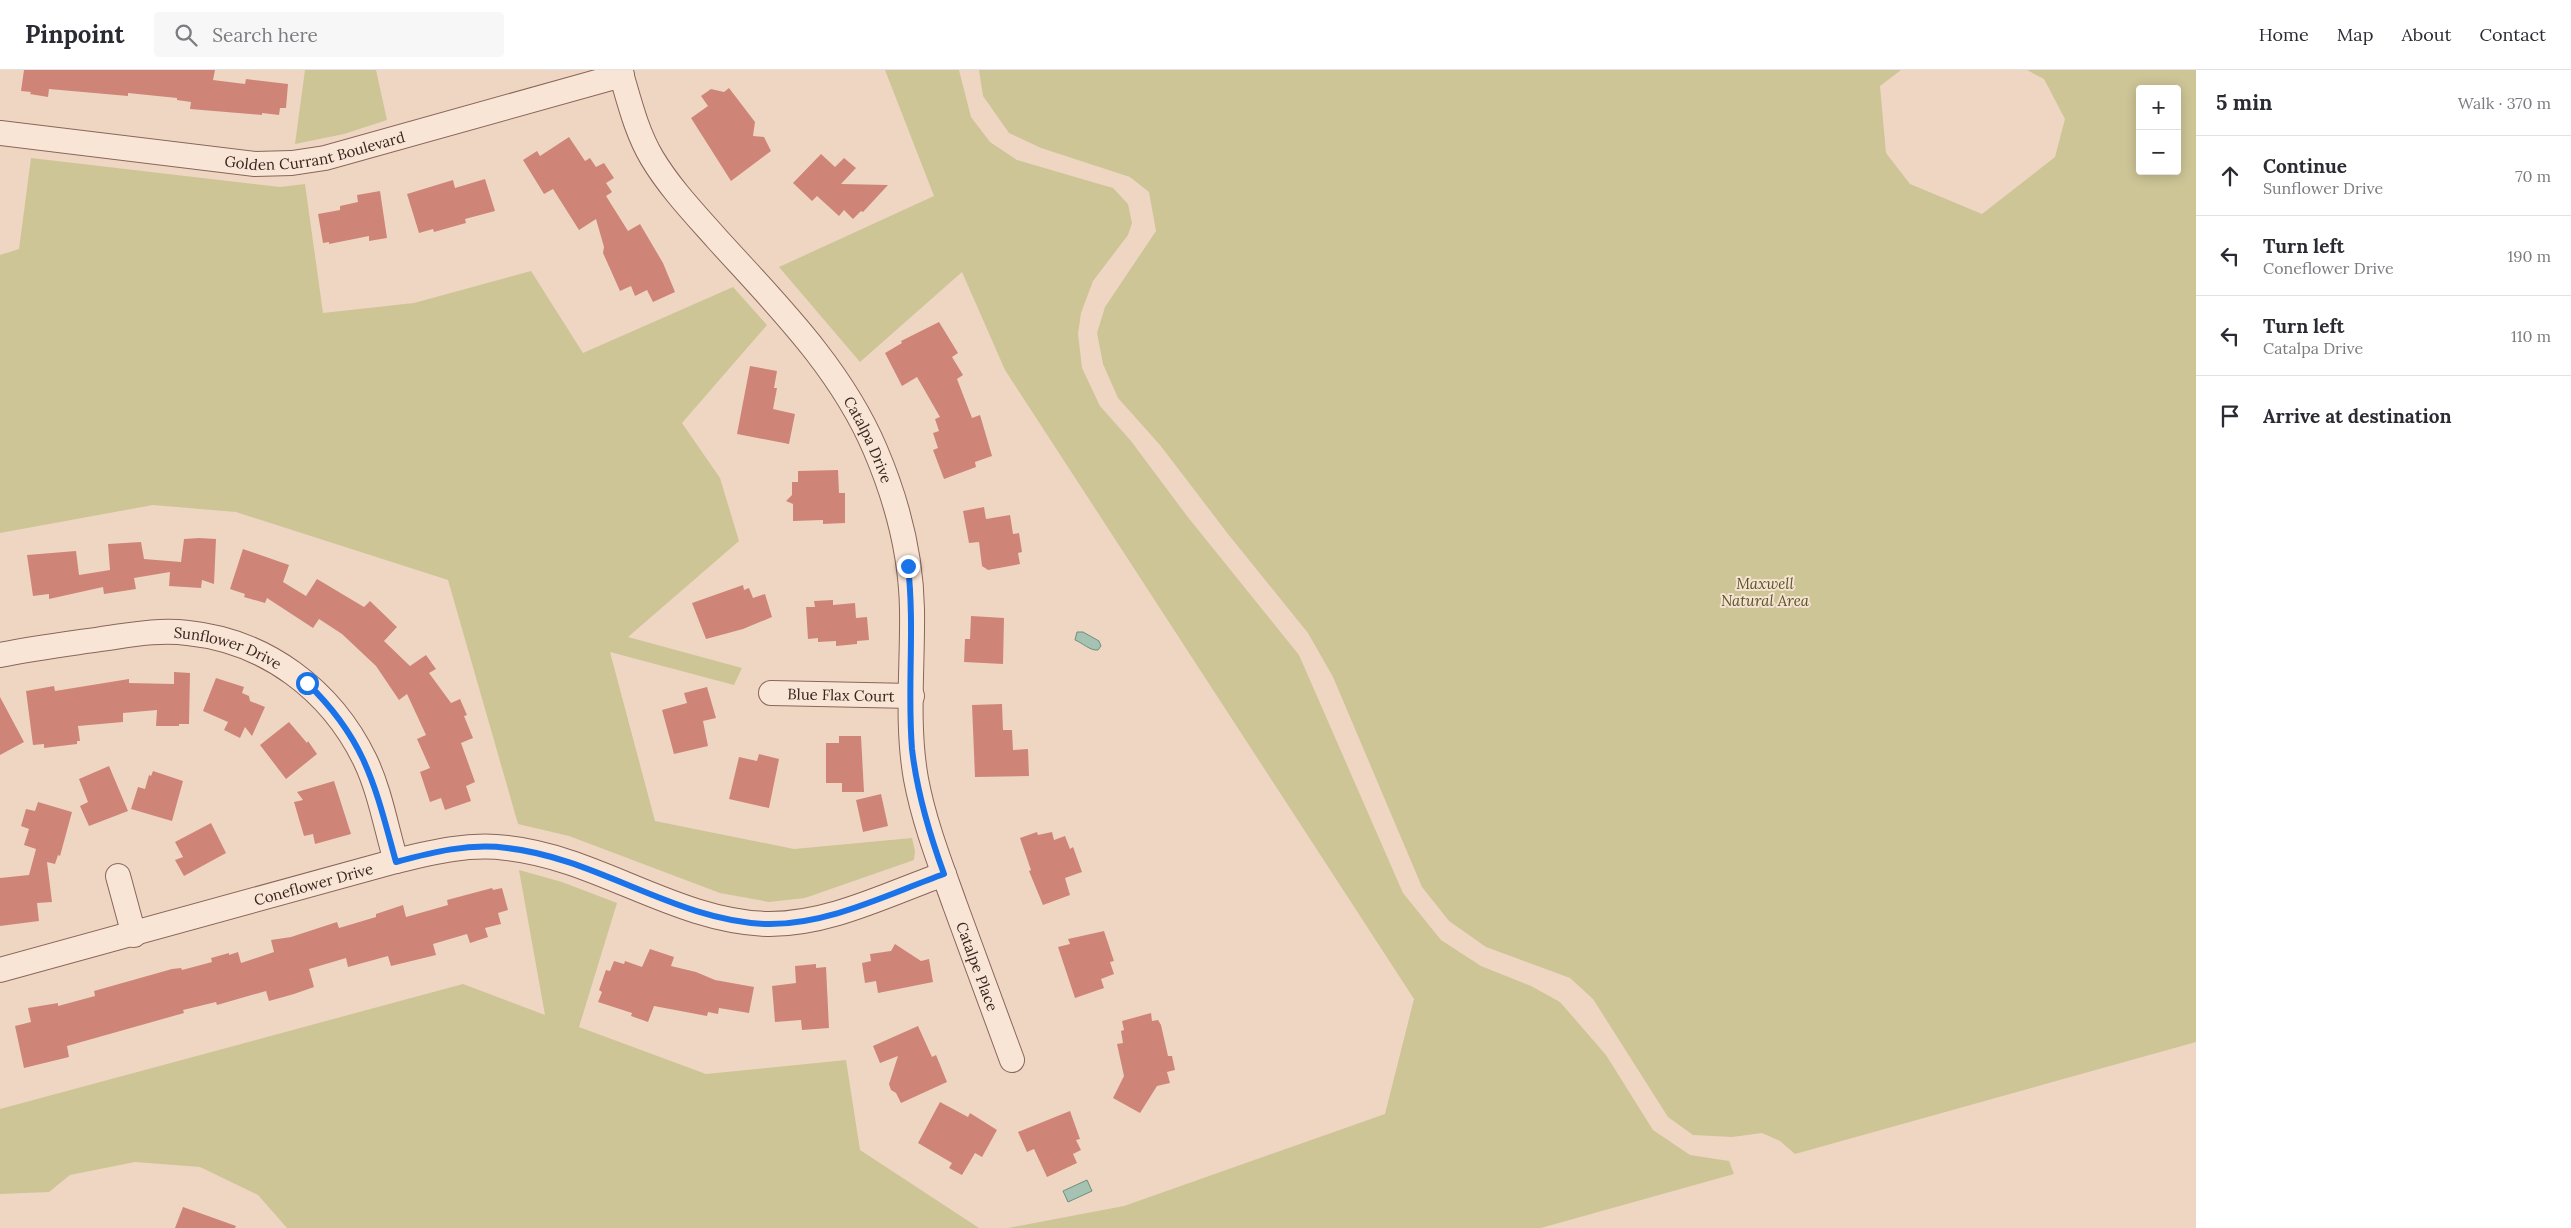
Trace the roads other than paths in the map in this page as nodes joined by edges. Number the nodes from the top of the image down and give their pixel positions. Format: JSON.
{"nodes":[{"id":1,"x":621,"y":72,"type":"edge"},
{"id":2,"x":0,"y":133,"type":"edge"},
{"id":3,"x":0,"y":655,"type":"edge"},
{"id":4,"x":771,"y":693,"type":"dead end"},
{"id":5,"x":912,"y":696,"type":"junction"},
{"id":6,"x":396,"y":862,"type":"junction"},
{"id":7,"x":944,"y":874,"type":"junction"},
{"id":8,"x":118,"y":876,"type":"dead end"},
{"id":9,"x":134,"y":935,"type":"junction"},
{"id":10,"x":0,"y":970,"type":"edge"},
{"id":11,"x":1012,"y":1060,"type":"dead end"}],
"edges":[{"from":1,"to":2,"type":"street","name":"Golden Currant Boulevard"},
{"from":1,"to":5,"type":"street","name":"Catalpa Drive"},
{"from":3,"to":6,"type":"street","name":"Sunflower Drive"},
{"from":4,"to":5,"type":"street","name":"Blue Flax Court"},
{"from":5,"to":7,"type":"street","name":"Catalpa Drive"},
{"from":6,"to":7,"type":"street","name":"Coneflower Drive"},
{"from":6,"to":9,"type":"street","name":"Coneflower Drive"},
{"from":7,"to":11,"type":"street","name":"Catalpe Place"},
{"from":8,"to":9,"type":"street"},
{"from":9,"to":10,"type":"street","name":"Coneflower Drive"}]}
